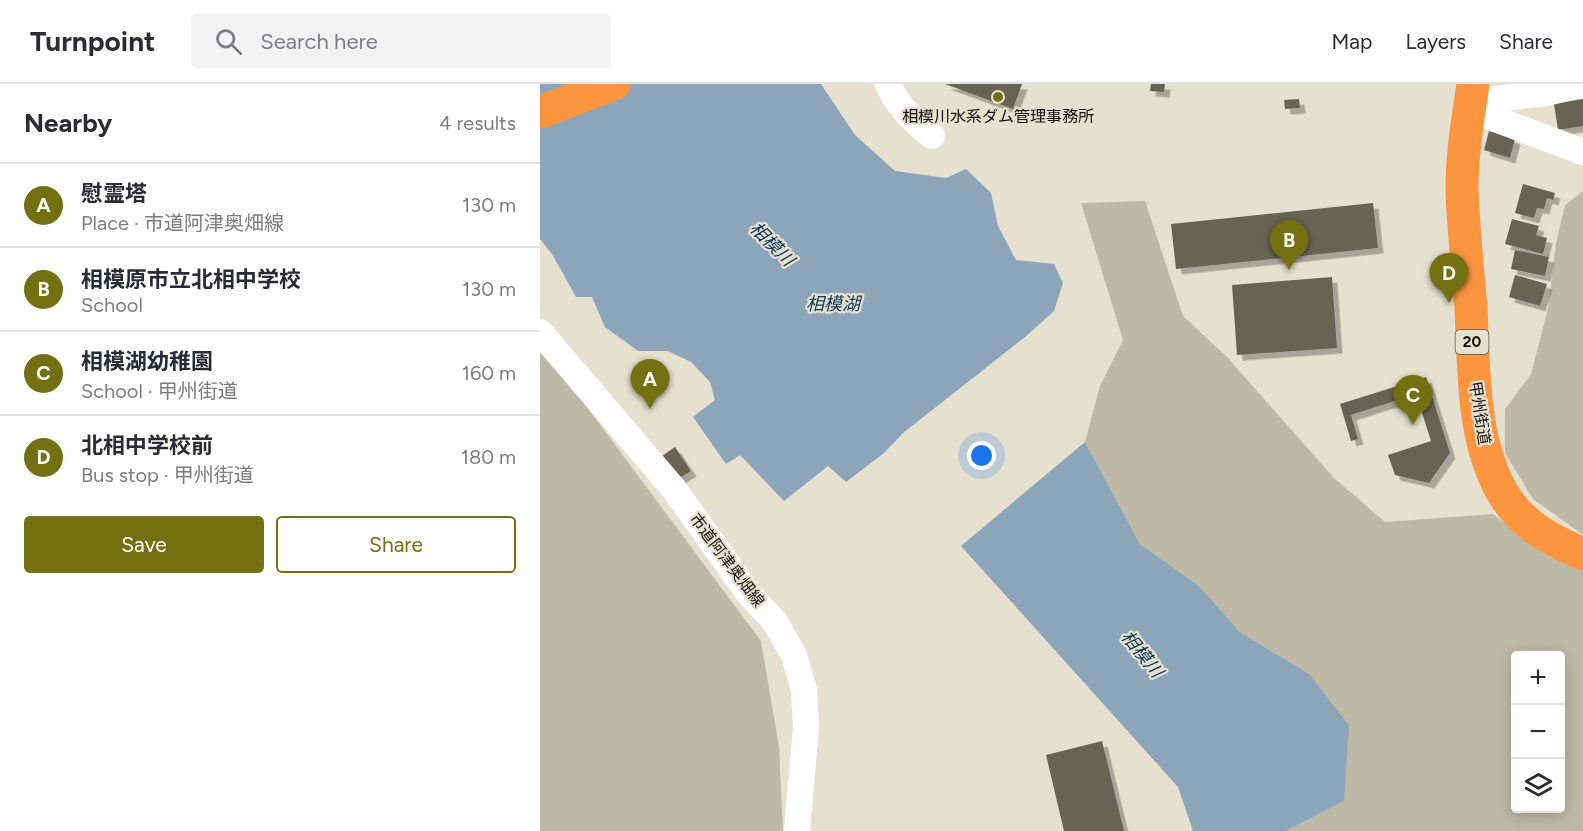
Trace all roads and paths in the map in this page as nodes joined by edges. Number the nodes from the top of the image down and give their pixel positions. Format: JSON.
{"nodes":[{"id":1,"x":614,"y":84,"type":"edge"},
{"id":2,"x":888,"y":84,"type":"edge"},
{"id":3,"x":1583,"y":84,"type":"edge"},
{"id":4,"x":1471,"y":98,"type":"edge"},
{"id":5,"x":540,"y":112,"type":"edge"},
{"id":6,"x":932,"y":136,"type":"dead end"},
{"id":7,"x":1583,"y":152,"type":"edge"},
{"id":8,"x":540,"y":332,"type":"edge"},
{"id":9,"x":1583,"y":554,"type":"edge"},
{"id":10,"x":797,"y":831,"type":"edge"}],
"edges":[{"from":1,"to":5,"type":"highway"},
{"from":2,"to":6,"type":"street"},
{"from":3,"to":4,"type":"street"},
{"from":4,"to":7,"type":"street"},
{"from":4,"to":9,"type":"highway","name":"甲州街道","number":"20"},
{"from":8,"to":10,"type":"street","name":"市道阿津奥畑線"}]}
